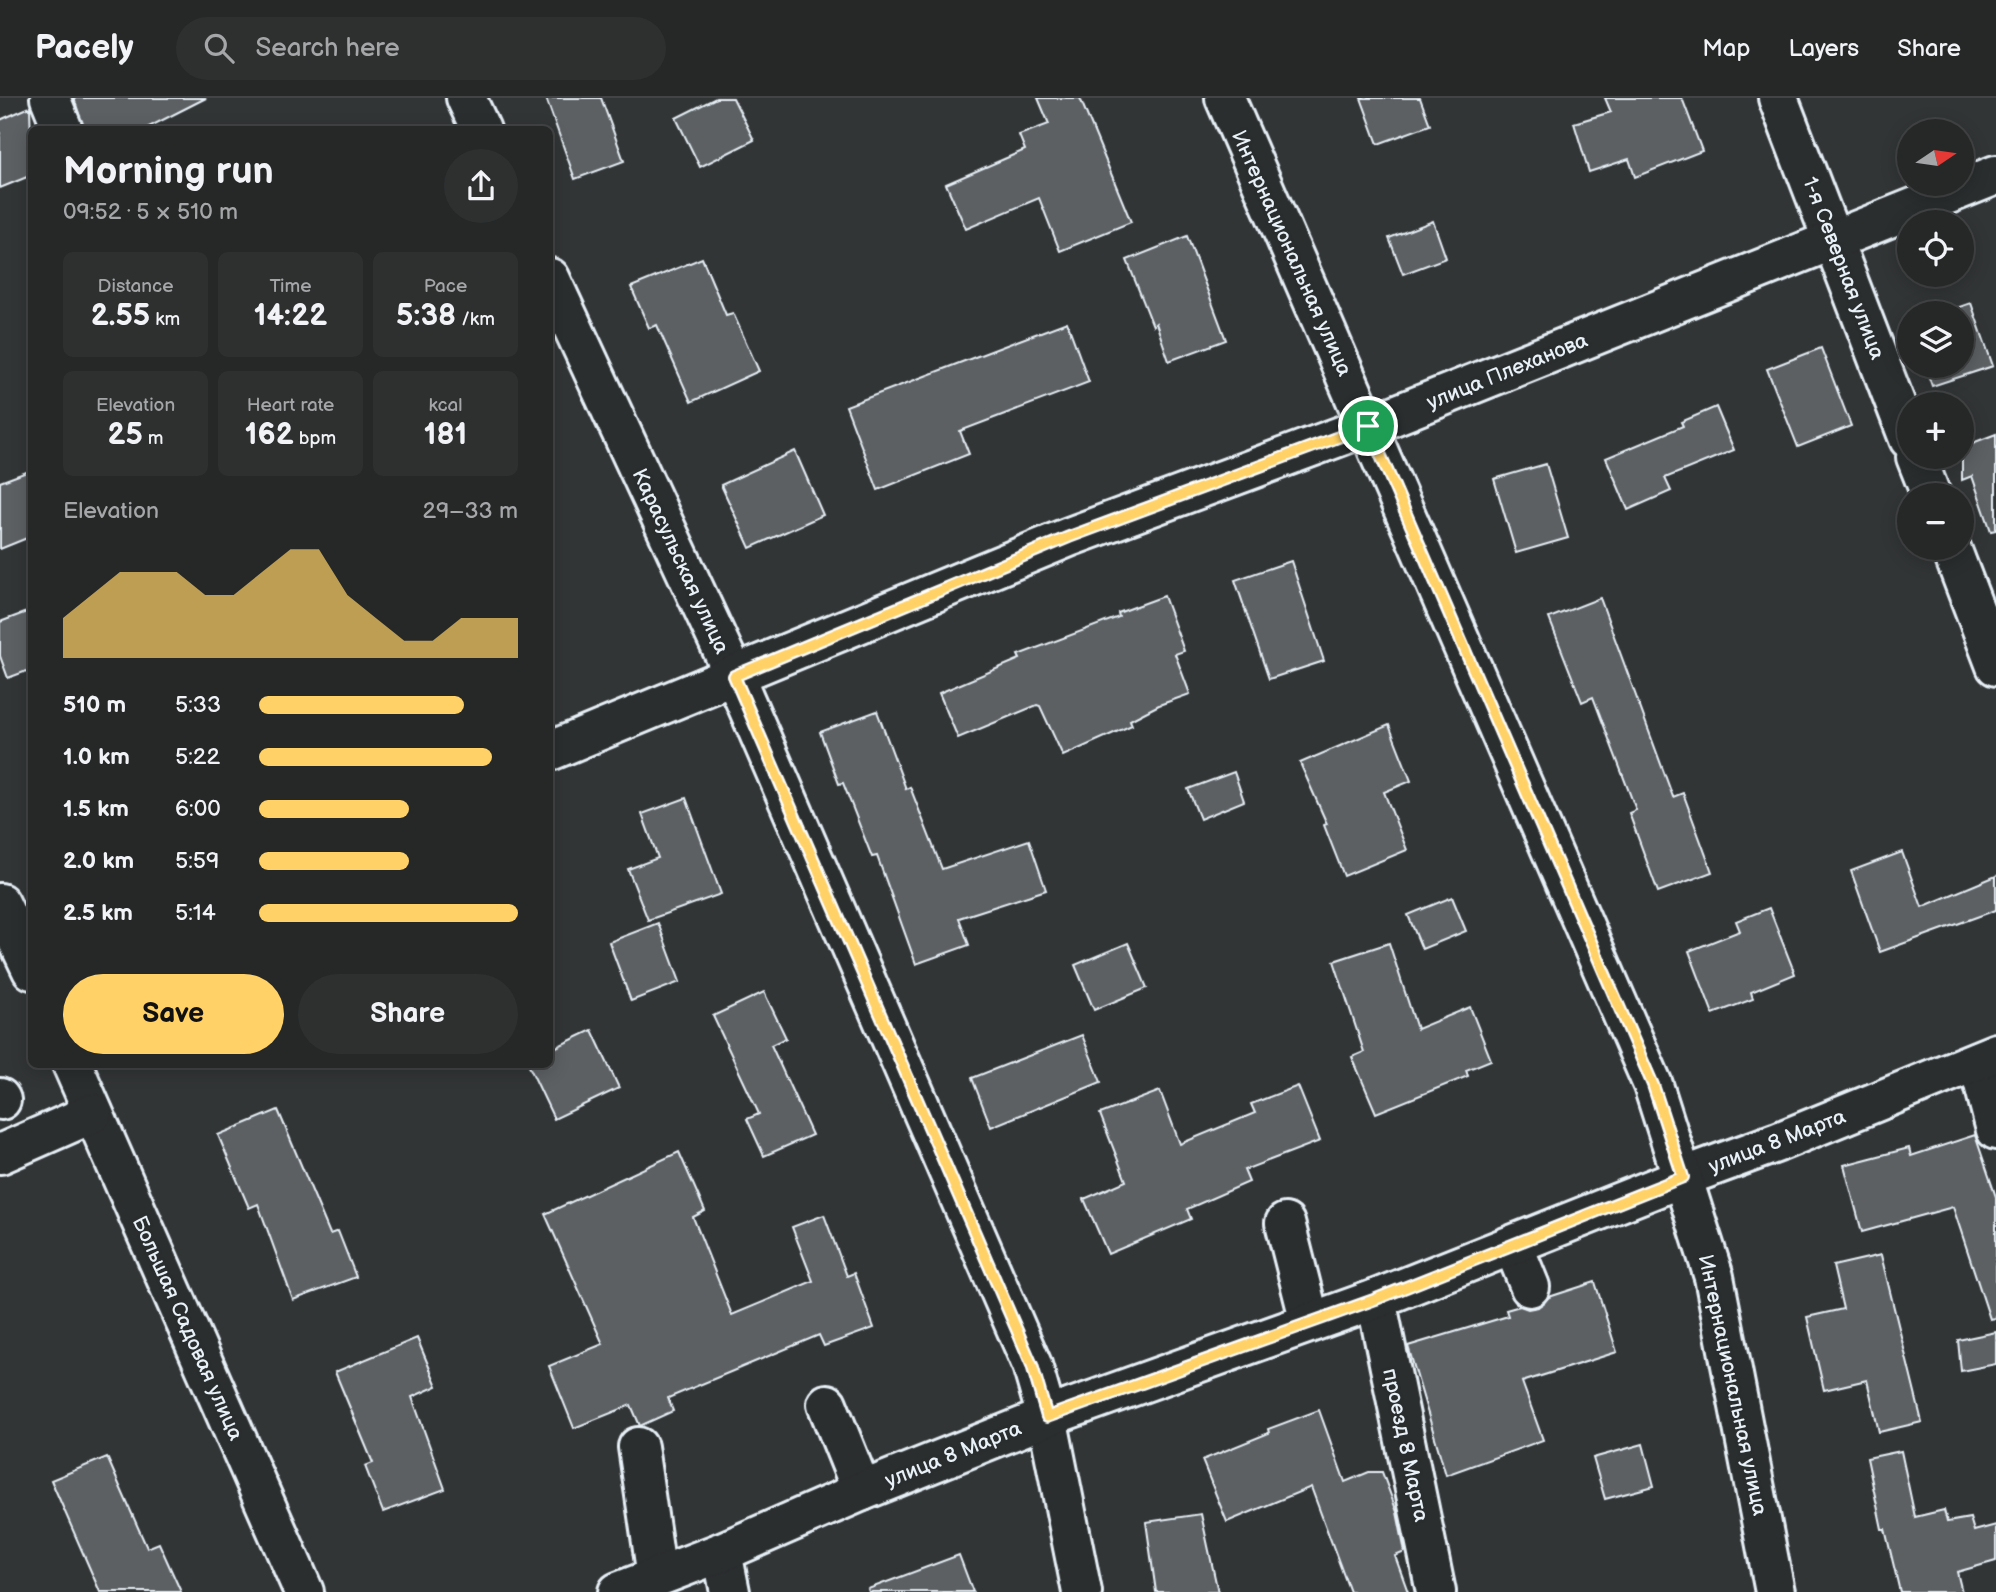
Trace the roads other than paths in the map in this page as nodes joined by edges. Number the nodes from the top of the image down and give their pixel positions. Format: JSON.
{"nodes":[{"id":1,"x":50,"y":98,"type":"edge"},
{"id":2,"x":466,"y":98,"type":"edge"},
{"id":3,"x":1225,"y":98,"type":"edge"},
{"id":4,"x":1778,"y":98,"type":"edge"},
{"id":5,"x":61,"y":126,"type":"edge"},
{"id":6,"x":479,"y":126,"type":"edge"},
{"id":7,"x":1996,"y":175,"type":"edge"},
{"id":8,"x":1833,"y":239,"type":"junction"},
{"id":9,"x":553,"y":284,"type":"edge"},
{"id":10,"x":1897,"y":407,"type":"edge"},
{"id":11,"x":1368,"y":426,"type":"junction"},
{"id":12,"x":1956,"y":560,"type":"edge"},
{"id":13,"x":1996,"y":666,"type":"edge"},
{"id":14,"x":734,"y":676,"type":"junction"},
{"id":15,"x":553,"y":750,"type":"edge"},
{"id":16,"x":3,"y":916,"type":"edge"},
{"id":17,"x":28,"y":961,"type":"edge"},
{"id":18,"x":1987,"y":1057,"type":"edge"},
{"id":19,"x":74,"y":1068,"type":"edge"},
{"id":20,"x":93,"y":1113,"type":"junction"},
{"id":21,"x":1996,"y":1130,"type":"edge"},
{"id":22,"x":0,"y":1154,"type":"edge"},
{"id":23,"x":1683,"y":1177,"type":"junction"},
{"id":24,"x":1285,"y":1223,"type":"dead end"},
{"id":25,"x":1513,"y":1245,"type":"junction"},
{"id":26,"x":1530,"y":1287,"type":"dead end"},
{"id":27,"x":1376,"y":1299,"type":"junction"},
{"id":28,"x":1310,"y":1322,"type":"junction"},
{"id":29,"x":827,"y":1404,"type":"dead end"},
{"id":30,"x":1047,"y":1417,"type":"junction"},
{"id":31,"x":638,"y":1447,"type":"dead end"},
{"id":32,"x":862,"y":1491,"type":"junction"},
{"id":33,"x":722,"y":1552,"type":"junction"},
{"id":34,"x":635,"y":1587,"type":"edge"},
{"id":35,"x":303,"y":1592,"type":"edge"},
{"id":36,"x":730,"y":1592,"type":"edge"},
{"id":37,"x":1082,"y":1592,"type":"edge"},
{"id":38,"x":1436,"y":1592,"type":"edge"},
{"id":39,"x":1775,"y":1592,"type":"edge"}],
"edges":[{"from":1,"to":5,"type":"street"},
{"from":2,"to":6,"type":"street"},
{"from":3,"to":11,"type":"street","name":"Интернациональная улица"},
{"from":4,"to":8,"type":"street","name":"1-я Северная улица"},
{"from":7,"to":8,"type":"street","name":"улица Плеханова"},
{"from":8,"to":10,"type":"street","name":"1-я Северная улица"},
{"from":8,"to":11,"type":"street","name":"улица Плеханова"},
{"from":9,"to":14,"type":"street","name":"Карасульская улица"},
{"from":11,"to":14,"type":"street","name":"улица Плеханова"},
{"from":11,"to":23,"type":"street","name":"Интернациональная улица"},
{"from":12,"to":13,"type":"street"},
{"from":14,"to":15,"type":"street","name":"улица Плеханова"},
{"from":14,"to":30,"type":"street","name":"Карасульская улица"},
{"from":16,"to":17,"type":"street"},
{"from":18,"to":21,"type":"street"},
{"from":18,"to":23,"type":"street","name":"улица 8 Марта"},
{"from":19,"to":20,"type":"street","name":"Большая Садовая улица"},
{"from":20,"to":22,"type":"street"},
{"from":20,"to":35,"type":"street","name":"Большая Садовая улица"},
{"from":23,"to":25,"type":"street","name":"улица 8 Марта"},
{"from":23,"to":39,"type":"street","name":"Интернациональная улица"},
{"from":24,"to":28,"type":"street"},
{"from":25,"to":26,"type":"street"},
{"from":25,"to":27,"type":"street","name":"улица 8 Марта"},
{"from":27,"to":28,"type":"street","name":"улица 8 Марта"},
{"from":27,"to":38,"type":"street","name":"проезд 8 Марта"},
{"from":28,"to":30,"type":"street","name":"улица 8 Марта"},
{"from":29,"to":32,"type":"street"},
{"from":30,"to":32,"type":"street","name":"улица 8 Марта"},
{"from":30,"to":37,"type":"street","name":"Карасульская улица"},
{"from":31,"to":34,"type":"street"},
{"from":32,"to":33,"type":"street","name":"улица 8 Марта"},
{"from":33,"to":34,"type":"street","name":"улица 8 Марта"},
{"from":33,"to":36,"type":"street"}]}
